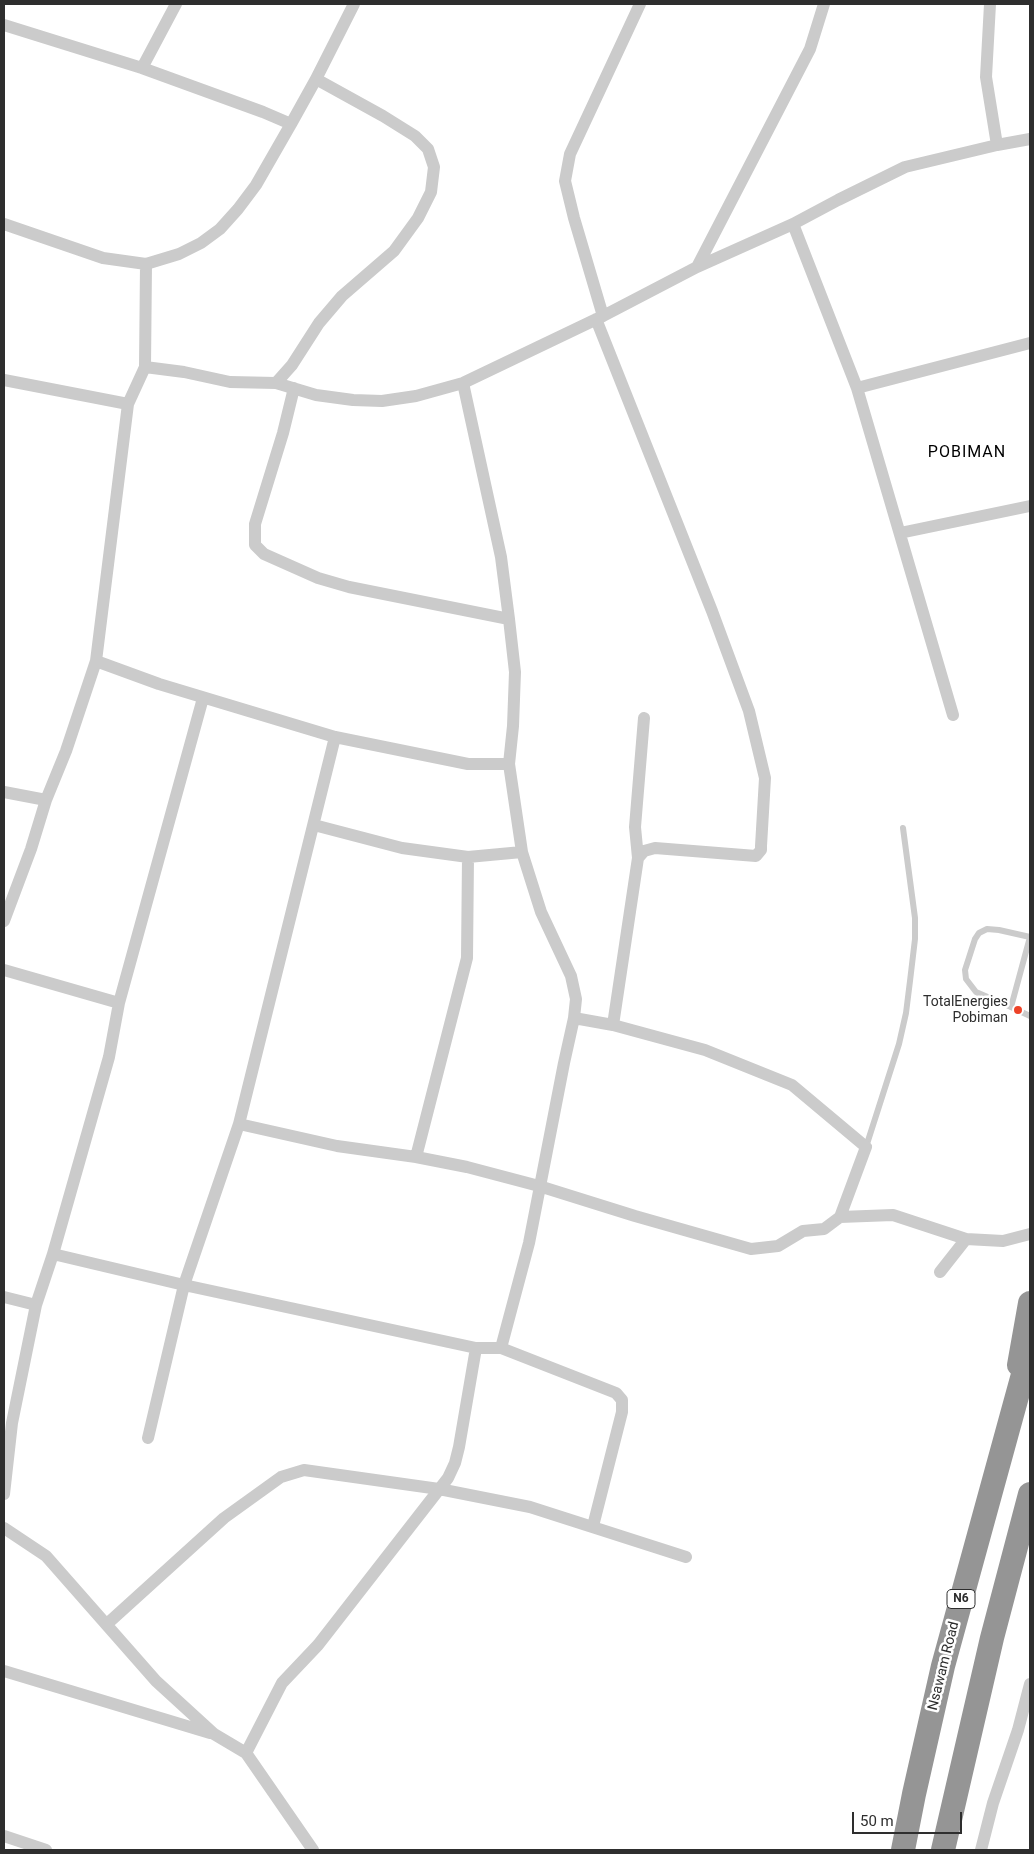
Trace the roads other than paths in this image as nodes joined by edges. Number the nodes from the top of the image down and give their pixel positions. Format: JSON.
{"nodes":[{"id":1,"x":176,"y":4,"type":"edge"},
{"id":2,"x":354,"y":4,"type":"edge"},
{"id":3,"x":640,"y":4,"type":"edge"},
{"id":4,"x":824,"y":4,"type":"edge"},
{"id":5,"x":990,"y":4,"type":"edge"},
{"id":6,"x":4,"y":25,"type":"edge"},
{"id":7,"x":142,"y":68,"type":"junction"},
{"id":8,"x":316,"y":79,"type":"junction"},
{"id":9,"x":291,"y":124,"type":"junction"},
{"id":10,"x":1030,"y":139,"type":"edge"},
{"id":11,"x":998,"y":145,"type":"junction"},
{"id":12,"x":4,"y":224,"type":"edge"},
{"id":13,"x":793,"y":224,"type":"junction"},
{"id":14,"x":146,"y":264,"type":"junction"},
{"id":15,"x":697,"y":267,"type":"junction"},
{"id":16,"x":599,"y":318,"type":"junction"},
{"id":17,"x":1030,"y":343,"type":"edge"},
{"id":18,"x":145,"y":367,"type":"junction"},
{"id":19,"x":4,"y":380,"type":"edge"},
{"id":20,"x":276,"y":383,"type":"junction"},
{"id":21,"x":463,"y":383,"type":"junction"},
{"id":22,"x":294,"y":388,"type":"junction"},
{"id":23,"x":857,"y":388,"type":"junction"},
{"id":24,"x":128,"y":404,"type":"junction"},
{"id":25,"x":1030,"y":506,"type":"edge"},
{"id":26,"x":900,"y":533,"type":"junction"},
{"id":27,"x":509,"y":619,"type":"junction"},
{"id":28,"x":96,"y":661,"type":"junction"},
{"id":29,"x":203,"y":698,"type":"junction"},
{"id":30,"x":953,"y":715,"type":"dead end"},
{"id":31,"x":644,"y":718,"type":"dead end"},
{"id":32,"x":335,"y":737,"type":"junction"},
{"id":33,"x":509,"y":764,"type":"junction"},
{"id":34,"x":4,"y":792,"type":"edge"},
{"id":35,"x":46,"y":800,"type":"junction"},
{"id":36,"x":314,"y":824,"type":"junction"},
{"id":37,"x":903,"y":828,"type":"dead end"},
{"id":38,"x":522,"y":852,"type":"junction"},
{"id":39,"x":468,"y":857,"type":"junction"},
{"id":40,"x":638,"y":858,"type":"junction"},
{"id":41,"x":4,"y":920,"type":"edge"},
{"id":42,"x":4,"y":970,"type":"edge"},
{"id":43,"x":119,"y":1003,"type":"junction"},
{"id":44,"x":1011,"y":1007,"type":"junction"},
{"id":45,"x":1030,"y":1016,"type":"edge"},
{"id":46,"x":574,"y":1018,"type":"junction"},
{"id":47,"x":613,"y":1025,"type":"junction"},
{"id":48,"x":239,"y":1124,"type":"junction"},
{"id":49,"x":866,"y":1147,"type":"junction"},
{"id":50,"x":416,"y":1157,"type":"junction"},
{"id":51,"x":539,"y":1186,"type":"junction"},
{"id":52,"x":840,"y":1217,"type":"junction"},
{"id":53,"x":1030,"y":1234,"type":"edge"},
{"id":54,"x":966,"y":1239,"type":"junction"},
{"id":55,"x":53,"y":1254,"type":"junction"},
{"id":56,"x":940,"y":1272,"type":"dead end"},
{"id":57,"x":184,"y":1285,"type":"junction"},
{"id":58,"x":4,"y":1297,"type":"edge"},
{"id":59,"x":1030,"y":1303,"type":"edge"},
{"id":60,"x":36,"y":1305,"type":"junction"},
{"id":61,"x":476,"y":1348,"type":"junction"},
{"id":62,"x":501,"y":1348,"type":"junction"},
{"id":63,"x":1030,"y":1350,"type":"edge"},
{"id":64,"x":1009,"y":1426,"type":"junction"},
{"id":65,"x":148,"y":1438,"type":"dead end"},
{"id":66,"x":439,"y":1489,"type":"junction"},
{"id":67,"x":4,"y":1494,"type":"edge"},
{"id":68,"x":1030,"y":1494,"type":"edge"},
{"id":69,"x":593,"y":1526,"type":"junction"},
{"id":70,"x":4,"y":1528,"type":"edge"},
{"id":71,"x":686,"y":1557,"type":"dead end"},
{"id":72,"x":106,"y":1624,"type":"junction"},
{"id":73,"x":4,"y":1671,"type":"edge"},
{"id":74,"x":1030,"y":1684,"type":"edge"},
{"id":75,"x":214,"y":1734,"type":"junction"},
{"id":76,"x":246,"y":1753,"type":"junction"},
{"id":77,"x":4,"y":1836,"type":"edge"},
{"id":78,"x":46,"y":1850,"type":"edge"},
{"id":79,"x":313,"y":1850,"type":"edge"},
{"id":80,"x":903,"y":1850,"type":"edge"},
{"id":81,"x":943,"y":1850,"type":"edge"},
{"id":82,"x":981,"y":1850,"type":"edge"}],
"edges":[{"from":1,"to":7,"type":"street"},
{"from":2,"to":8,"type":"street"},
{"from":3,"to":16,"type":"street"},
{"from":4,"to":15,"type":"street"},
{"from":5,"to":11,"type":"street"},
{"from":6,"to":7,"type":"street"},
{"from":7,"to":9,"type":"street"},
{"from":8,"to":9,"type":"street"},
{"from":8,"to":20,"type":"street"},
{"from":9,"to":14,"type":"street"},
{"from":10,"to":11,"type":"street"},
{"from":11,"to":13,"type":"street"},
{"from":12,"to":14,"type":"street"},
{"from":13,"to":15,"type":"street"},
{"from":13,"to":23,"type":"street"},
{"from":14,"to":18,"type":"street"},
{"from":15,"to":16,"type":"street"},
{"from":16,"to":21,"type":"street"},
{"from":16,"to":40,"type":"street"},
{"from":17,"to":23,"type":"street"},
{"from":18,"to":20,"type":"street"},
{"from":18,"to":24,"type":"street"},
{"from":19,"to":24,"type":"street"},
{"from":20,"to":22,"type":"street"},
{"from":21,"to":22,"type":"street"},
{"from":21,"to":27,"type":"street"},
{"from":22,"to":27,"type":"street"},
{"from":23,"to":26,"type":"street"},
{"from":24,"to":28,"type":"street"},
{"from":25,"to":26,"type":"street"},
{"from":26,"to":30,"type":"street"},
{"from":27,"to":33,"type":"street"},
{"from":28,"to":29,"type":"street"},
{"from":28,"to":35,"type":"street"},
{"from":29,"to":32,"type":"street"},
{"from":29,"to":43,"type":"street"},
{"from":31,"to":40,"type":"street"},
{"from":32,"to":33,"type":"street"},
{"from":32,"to":36,"type":"street"},
{"from":33,"to":38,"type":"street"},
{"from":34,"to":35,"type":"street"},
{"from":35,"to":41,"type":"street"},
{"from":36,"to":39,"type":"street"},
{"from":36,"to":48,"type":"street"},
{"from":37,"to":49,"type":"lane"},
{"from":38,"to":39,"type":"street"},
{"from":38,"to":46,"type":"street"},
{"from":39,"to":50,"type":"street"},
{"from":40,"to":47,"type":"street"},
{"from":42,"to":43,"type":"street"},
{"from":43,"to":55,"type":"street"},
{"from":44,"to":44,"type":"lane"},
{"from":44,"to":45,"type":"lane"},
{"from":46,"to":47,"type":"street"},
{"from":46,"to":51,"type":"street"},
{"from":47,"to":49,"type":"street"},
{"from":48,"to":50,"type":"street"},
{"from":48,"to":57,"type":"street"},
{"from":49,"to":52,"type":"street"},
{"from":50,"to":51,"type":"street"},
{"from":51,"to":52,"type":"street"},
{"from":51,"to":62,"type":"street"},
{"from":52,"to":54,"type":"street"},
{"from":53,"to":54,"type":"street"},
{"from":54,"to":56,"type":"street"},
{"from":55,"to":57,"type":"street"},
{"from":55,"to":60,"type":"street"},
{"from":57,"to":61,"type":"street"},
{"from":57,"to":65,"type":"street"},
{"from":58,"to":60,"type":"street"},
{"from":59,"to":64,"type":"highway","name":"Nsawam Road","number":"N6"},
{"from":60,"to":67,"type":"street"},
{"from":61,"to":62,"type":"street"},
{"from":61,"to":66,"type":"street"},
{"from":62,"to":69,"type":"street"},
{"from":63,"to":64,"type":"highway","name":"Nsawam Road","number":"N6"},
{"from":64,"to":80,"type":"highway","name":"Nsawam Road","number":"N6"},
{"from":66,"to":69,"type":"street"},
{"from":66,"to":72,"type":"street"},
{"from":66,"to":76,"type":"street"},
{"from":68,"to":81,"type":"highway"},
{"from":69,"to":71,"type":"street"},
{"from":70,"to":72,"type":"street"},
{"from":72,"to":75,"type":"street"},
{"from":73,"to":75,"type":"street"},
{"from":74,"to":82,"type":"street"},
{"from":75,"to":76,"type":"street"},
{"from":76,"to":79,"type":"street"},
{"from":77,"to":78,"type":"street"}]}
